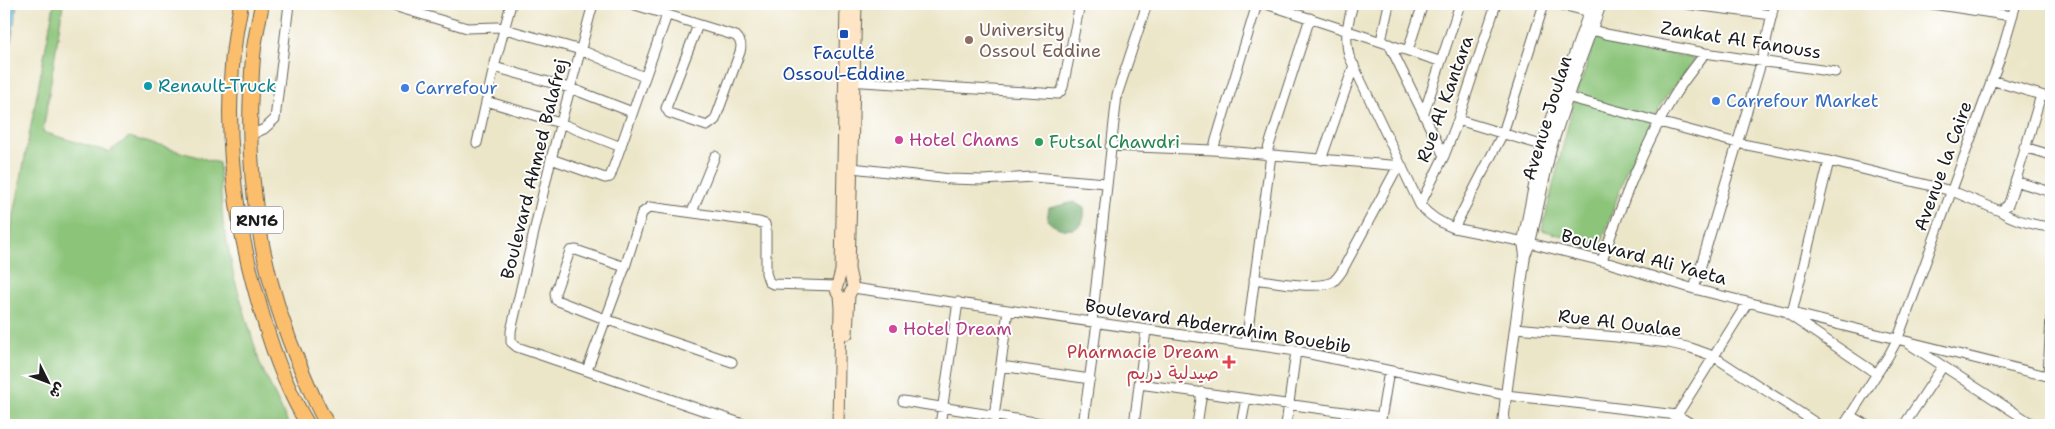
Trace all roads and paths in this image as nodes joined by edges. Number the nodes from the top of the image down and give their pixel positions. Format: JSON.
{"nodes":[{"id":1,"x":241,"y":4,"type":"edge"},
{"id":2,"x":262,"y":4,"type":"edge"},
{"id":3,"x":288,"y":4,"type":"edge"},
{"id":4,"x":387,"y":4,"type":"edge"},
{"id":5,"x":511,"y":4,"type":"edge"},
{"id":6,"x":593,"y":4,"type":"edge"},
{"id":7,"x":632,"y":4,"type":"edge"},
{"id":8,"x":846,"y":4,"type":"edge"},
{"id":9,"x":856,"y":4,"type":"edge"},
{"id":10,"x":1080,"y":4,"type":"edge"},
{"id":11,"x":1147,"y":4,"type":"edge"},
{"id":12,"x":1257,"y":4,"type":"edge"},
{"id":13,"x":1266,"y":4,"type":"edge"},
{"id":14,"x":1353,"y":4,"type":"edge"},
{"id":15,"x":1389,"y":4,"type":"edge"},
{"id":16,"x":1423,"y":4,"type":"edge"},
{"id":17,"x":1460,"y":4,"type":"edge"},
{"id":18,"x":1496,"y":4,"type":"edge"},
{"id":19,"x":1544,"y":4,"type":"edge"},
{"id":20,"x":1558,"y":4,"type":"edge"},
{"id":21,"x":1601,"y":4,"type":"edge"},
{"id":22,"x":1686,"y":4,"type":"edge"},
{"id":23,"x":1774,"y":4,"type":"edge"},
{"id":24,"x":1932,"y":4,"type":"edge"},
{"id":25,"x":2016,"y":4,"type":"edge"},
{"id":26,"x":1591,"y":8,"type":"edge"},
{"id":27,"x":667,"y":15,"type":"junction"},
{"id":28,"x":1772,"y":15,"type":"junction"},
{"id":29,"x":2012,"y":16,"type":"junction"},
{"id":30,"x":1310,"y":18,"type":"junction"},
{"id":31,"x":698,"y":25,"type":"junction"},
{"id":32,"x":1588,"y":28,"type":"junction"},
{"id":33,"x":505,"y":29,"type":"junction"},
{"id":34,"x":1346,"y":29,"type":"junction"},
{"id":35,"x":1385,"y":42,"type":"junction"},
{"id":36,"x":581,"y":50,"type":"junction"},
{"id":37,"x":1408,"y":50,"type":"junction"},
{"id":38,"x":1705,"y":53,"type":"junction"},
{"id":39,"x":1762,"y":60,"type":"junction"},
{"id":40,"x":1439,"y":61,"type":"junction"},
{"id":41,"x":1354,"y":65,"type":"junction"},
{"id":42,"x":494,"y":66,"type":"junction"},
{"id":43,"x":1835,"y":72,"type":"dead end"},
{"id":44,"x":644,"y":77,"type":"junction"},
{"id":45,"x":1992,"y":80,"type":"junction"},
{"id":46,"x":850,"y":81,"type":"junction"},
{"id":47,"x":570,"y":88,"type":"junction"},
{"id":48,"x":2041,"y":95,"type":"junction"},
{"id":49,"x":1564,"y":97,"type":"junction"},
{"id":50,"x":2051,"y":98,"type":"edge"},
{"id":51,"x":486,"y":102,"type":"junction"},
{"id":52,"x":632,"y":112,"type":"junction"},
{"id":53,"x":1424,"y":113,"type":"junction"},
{"id":54,"x":1458,"y":120,"type":"junction"},
{"id":55,"x":1660,"y":122,"type":"junction"},
{"id":56,"x":560,"y":123,"type":"junction"},
{"id":57,"x":1503,"y":133,"type":"junction"},
{"id":58,"x":251,"y":135,"type":"junction"},
{"id":59,"x":476,"y":142,"type":"dead end"},
{"id":60,"x":1737,"y":143,"type":"junction"},
{"id":61,"x":1110,"y":146,"type":"junction"},
{"id":62,"x":2024,"y":146,"type":"junction"},
{"id":63,"x":621,"y":147,"type":"junction"},
{"id":64,"x":1547,"y":147,"type":"junction"},
{"id":65,"x":1214,"y":150,"type":"junction"},
{"id":66,"x":1269,"y":155,"type":"junction"},
{"id":67,"x":2051,"y":155,"type":"edge"},
{"id":68,"x":715,"y":156,"type":"dead end"},
{"id":69,"x":1444,"y":156,"type":"junction"},
{"id":70,"x":550,"y":159,"type":"junction"},
{"id":71,"x":1322,"y":160,"type":"junction"},
{"id":72,"x":1829,"y":161,"type":"junction"},
{"id":73,"x":1400,"y":166,"type":"junction"},
{"id":74,"x":852,"y":168,"type":"junction"},
{"id":75,"x":2015,"y":181,"type":"junction"},
{"id":76,"x":1106,"y":183,"type":"junction"},
{"id":77,"x":1952,"y":191,"type":"junction"},
{"id":78,"x":2051,"y":192,"type":"edge"},
{"id":79,"x":1420,"y":204,"type":"junction"},
{"id":80,"x":2000,"y":211,"type":"junction"},
{"id":81,"x":692,"y":212,"type":"junction"},
{"id":82,"x":2051,"y":227,"type":"edge"},
{"id":83,"x":1454,"y":228,"type":"junction"},
{"id":84,"x":1527,"y":242,"type":"junction"},
{"id":85,"x":1602,"y":261,"type":"junction"},
{"id":86,"x":625,"y":267,"type":"junction"},
{"id":87,"x":1254,"y":279,"type":"junction"},
{"id":88,"x":845,"y":288,"type":"junction"},
{"id":89,"x":1694,"y":289,"type":"junction"},
{"id":90,"x":958,"y":302,"type":"junction"},
{"id":91,"x":1748,"y":302,"type":"junction"},
{"id":92,"x":1008,"y":310,"type":"junction"},
{"id":93,"x":1782,"y":311,"type":"junction"},
{"id":94,"x":1792,"y":313,"type":"junction"},
{"id":95,"x":2051,"y":317,"type":"edge"},
{"id":96,"x":606,"y":319,"type":"junction"},
{"id":97,"x":1094,"y":323,"type":"junction"},
{"id":98,"x":1516,"y":328,"type":"junction"},
{"id":99,"x":1146,"y":330,"type":"junction"},
{"id":100,"x":1900,"y":339,"type":"junction"},
{"id":101,"x":1246,"y":344,"type":"junction"},
{"id":102,"x":1296,"y":351,"type":"junction"},
{"id":103,"x":1713,"y":356,"type":"junction"},
{"id":104,"x":732,"y":362,"type":"dead end"},
{"id":105,"x":1001,"y":366,"type":"junction"},
{"id":106,"x":1942,"y":366,"type":"junction"},
{"id":107,"x":587,"y":370,"type":"junction"},
{"id":108,"x":1389,"y":371,"type":"junction"},
{"id":109,"x":1878,"y":374,"type":"junction"},
{"id":110,"x":2049,"y":377,"type":"edge"},
{"id":111,"x":1090,"y":378,"type":"junction"},
{"id":112,"x":1139,"y":384,"type":"junction"},
{"id":113,"x":1202,"y":392,"type":"junction"},
{"id":114,"x":1506,"y":395,"type":"junction"},
{"id":115,"x":1246,"y":399,"type":"junction"},
{"id":116,"x":903,"y":401,"type":"dead end"},
{"id":117,"x":1289,"y":405,"type":"junction"},
{"id":118,"x":942,"y":407,"type":"junction"},
{"id":119,"x":995,"y":415,"type":"junction"},
{"id":120,"x":1677,"y":415,"type":"junction"},
{"id":121,"x":1851,"y":416,"type":"junction"},
{"id":122,"x":1380,"y":421,"type":"edge"},
{"id":123,"x":308,"y":425,"type":"edge"},
{"id":124,"x":328,"y":425,"type":"edge"},
{"id":125,"x":746,"y":425,"type":"edge"},
{"id":126,"x":838,"y":425,"type":"edge"},
{"id":127,"x":845,"y":425,"type":"edge"},
{"id":128,"x":940,"y":425,"type":"edge"},
{"id":129,"x":993,"y":425,"type":"edge"},
{"id":130,"x":1054,"y":425,"type":"edge"},
{"id":131,"x":1083,"y":425,"type":"edge"},
{"id":132,"x":1134,"y":425,"type":"edge"},
{"id":133,"x":1197,"y":425,"type":"edge"},
{"id":134,"x":1241,"y":425,"type":"edge"},
{"id":135,"x":1286,"y":425,"type":"edge"},
{"id":136,"x":1503,"y":425,"type":"edge"},
{"id":137,"x":1673,"y":425,"type":"edge"},
{"id":138,"x":1692,"y":425,"type":"edge"},
{"id":139,"x":1819,"y":425,"type":"edge"},
{"id":140,"x":1844,"y":425,"type":"edge"},
{"id":141,"x":1866,"y":425,"type":"edge"},
{"id":142,"x":1904,"y":425,"type":"edge"},
{"id":143,"x":2034,"y":425,"type":"edge"}],
"edges":[{"from":1,"to":123,"type":"highway","number":"RN16"},
{"from":2,"to":58,"type":"highway","number":"RN16"},
{"from":3,"to":58,"type":"street"},
{"from":4,"to":33,"type":"street"},
{"from":5,"to":33,"type":"street"},
{"from":6,"to":36,"type":"street","name":"Boulevard Ahmed Balafrej"},
{"from":7,"to":27,"type":"street"},
{"from":8,"to":46,"type":"main road"},
{"from":9,"to":46,"type":"main road"},
{"from":10,"to":46,"type":"street"},
{"from":11,"to":61,"type":"street"},
{"from":12,"to":65,"type":"street"},
{"from":13,"to":30,"type":"street"},
{"from":14,"to":34,"type":"street"},
{"from":15,"to":35,"type":"street"},
{"from":16,"to":37,"type":"street"},
{"from":17,"to":40,"type":"street"},
{"from":18,"to":54,"type":"street","name":"Rue Al Kantara"},
{"from":19,"to":57,"type":"street"},
{"from":20,"to":26,"type":"street"},
{"from":21,"to":32,"type":"street","name":"Avenue Joulan"},
{"from":22,"to":28,"type":"street"},
{"from":23,"to":28,"type":"street"},
{"from":24,"to":29,"type":"street"},
{"from":25,"to":29,"type":"street","name":"Avenue la Caire"},
{"from":26,"to":32,"type":"street","name":"Avenue Joulan"},
{"from":27,"to":31,"type":"street"},
{"from":27,"to":44,"type":"street"},
{"from":28,"to":39,"type":"street"},
{"from":29,"to":45,"type":"street","name":"Avenue la Caire"},
{"from":30,"to":34,"type":"street"},
{"from":30,"to":66,"type":"street"},
{"from":31,"to":31,"type":"street"},
{"from":32,"to":38,"type":"street","name":"Zankat Al Fanouss"},
{"from":32,"to":49,"type":"street","name":"Avenue Joulan"},
{"from":33,"to":36,"type":"street"},
{"from":33,"to":42,"type":"street"},
{"from":34,"to":35,"type":"street"},
{"from":34,"to":41,"type":"street","name":"Boulevard Ali Yaeta"},
{"from":35,"to":37,"type":"street"},
{"from":35,"to":53,"type":"street"},
{"from":36,"to":44,"type":"street"},
{"from":36,"to":47,"type":"street","name":"Boulevard Ahmed Balafrej"},
{"from":37,"to":40,"type":"street"},
{"from":38,"to":39,"type":"street","name":"Zankat Al Fanouss"},
{"from":38,"to":55,"type":"street"},
{"from":39,"to":43,"type":"street","name":"Zankat Al Fanouss"},
{"from":39,"to":60,"type":"street"},
{"from":40,"to":53,"type":"street"},
{"from":41,"to":71,"type":"street"},
{"from":41,"to":73,"type":"street","name":"Boulevard Ali Yaeta"},
{"from":42,"to":47,"type":"street"},
{"from":42,"to":51,"type":"street"},
{"from":44,"to":52,"type":"street"},
{"from":45,"to":48,"type":"street"},
{"from":45,"to":77,"type":"street","name":"Avenue la Caire"},
{"from":46,"to":74,"type":"main road"},
{"from":46,"to":88,"type":"main road"},
{"from":47,"to":52,"type":"street"},
{"from":47,"to":56,"type":"street","name":"Boulevard Ahmed Balafrej"},
{"from":48,"to":50,"type":"street"},
{"from":48,"to":62,"type":"street"},
{"from":49,"to":55,"type":"street"},
{"from":49,"to":64,"type":"street","name":"Avenue Joulan"},
{"from":51,"to":56,"type":"street"},
{"from":51,"to":59,"type":"street"},
{"from":52,"to":63,"type":"street"},
{"from":53,"to":69,"type":"street"},
{"from":54,"to":57,"type":"street"},
{"from":54,"to":69,"type":"street","name":"Rue Al Kantara"},
{"from":55,"to":60,"type":"street"},
{"from":55,"to":85,"type":"street"},
{"from":56,"to":63,"type":"street"},
{"from":56,"to":70,"type":"street","name":"Boulevard Ahmed Balafrej"},
{"from":57,"to":64,"type":"street"},
{"from":57,"to":83,"type":"street"},
{"from":58,"to":124,"type":"highway","number":"RN16"},
{"from":60,"to":72,"type":"street"},
{"from":60,"to":89,"type":"street"},
{"from":61,"to":65,"type":"street"},
{"from":61,"to":76,"type":"street"},
{"from":62,"to":67,"type":"street"},
{"from":62,"to":75,"type":"street"},
{"from":63,"to":70,"type":"street"},
{"from":64,"to":84,"type":"street","name":"Avenue Joulan"},
{"from":65,"to":66,"type":"street"},
{"from":66,"to":71,"type":"street"},
{"from":66,"to":87,"type":"street"},
{"from":68,"to":81,"type":"street"},
{"from":69,"to":79,"type":"street","name":"Rue Al Kantara"},
{"from":70,"to":107,"type":"street","name":"Boulevard Ahmed Balafrej"},
{"from":71,"to":73,"type":"street"},
{"from":72,"to":77,"type":"street"},
{"from":72,"to":94,"type":"street"},
{"from":73,"to":79,"type":"street","name":"Boulevard Ali Yaeta"},
{"from":73,"to":87,"type":"street"},
{"from":74,"to":76,"type":"street"},
{"from":74,"to":88,"type":"main road"},
{"from":75,"to":78,"type":"street"},
{"from":75,"to":80,"type":"street"},
{"from":76,"to":97,"type":"street"},
{"from":77,"to":80,"type":"street"},
{"from":77,"to":100,"type":"street","name":"Avenue la Caire"},
{"from":79,"to":83,"type":"street","name":"Boulevard Ali Yaeta"},
{"from":80,"to":82,"type":"street"},
{"from":81,"to":86,"type":"street"},
{"from":81,"to":88,"type":"street","name":"Boulevard Abderrahim Bouebib"},
{"from":83,"to":84,"type":"street","name":"Boulevard Ali Yaeta"},
{"from":84,"to":85,"type":"street","name":"Boulevard Ali Yaeta"},
{"from":84,"to":98,"type":"street","name":"Avenue Joulan"},
{"from":85,"to":89,"type":"street","name":"Boulevard Ali Yaeta"},
{"from":86,"to":96,"type":"street"},
{"from":86,"to":96,"type":"street"},
{"from":87,"to":101,"type":"street"},
{"from":88,"to":90,"type":"street","name":"Boulevard Abderrahim Bouebib"},
{"from":88,"to":126,"type":"main road"},
{"from":88,"to":127,"type":"main road"},
{"from":89,"to":91,"type":"street","name":"Boulevard Ali Yaeta"},
{"from":90,"to":92,"type":"street","name":"Boulevard Abderrahim Bouebib"},
{"from":90,"to":118,"type":"street"},
{"from":91,"to":93,"type":"street","name":"Boulevard Ali Yaeta"},
{"from":91,"to":103,"type":"street"},
{"from":92,"to":97,"type":"street","name":"Boulevard Abderrahim Bouebib"},
{"from":92,"to":105,"type":"street"},
{"from":93,"to":94,"type":"street","name":"Boulevard Ali Yaeta"},
{"from":93,"to":109,"type":"street"},
{"from":94,"to":100,"type":"street","name":"Boulevard Ali Yaeta"},
{"from":95,"to":110,"type":"street"},
{"from":96,"to":104,"type":"street"},
{"from":96,"to":107,"type":"street"},
{"from":97,"to":99,"type":"street","name":"Boulevard Abderrahim Bouebib"},
{"from":97,"to":111,"type":"street"},
{"from":98,"to":103,"type":"street","name":"Rue Al Oualae"},
{"from":98,"to":114,"type":"street","name":"Avenue Joulan"},
{"from":99,"to":101,"type":"street","name":"Boulevard Abderrahim Bouebib"},
{"from":99,"to":112,"type":"street"},
{"from":100,"to":106,"type":"street"},
{"from":100,"to":109,"type":"street","name":"Avenue la Caire"},
{"from":100,"to":110,"type":"street","name":"Boulevard Ali Yaeta"},
{"from":101,"to":102,"type":"street","name":"Boulevard Abderrahim Bouebib"},
{"from":102,"to":108,"type":"street","name":"Boulevard Abderrahim Bouebib"},
{"from":102,"to":117,"type":"street"},
{"from":103,"to":120,"type":"street"},
{"from":103,"to":139,"type":"street","name":"Rue Al Oualae"},
{"from":105,"to":111,"type":"street"},
{"from":105,"to":119,"type":"street"},
{"from":106,"to":142,"type":"street"},
{"from":106,"to":143,"type":"street"},
{"from":107,"to":125,"type":"street"},
{"from":108,"to":114,"type":"street","name":"Boulevard Abderrahim Bouebib"},
{"from":108,"to":122,"type":"street"},
{"from":109,"to":121,"type":"street","name":"Avenue la Caire"},
{"from":111,"to":131,"type":"street"},
{"from":112,"to":113,"type":"street"},
{"from":112,"to":132,"type":"street"},
{"from":113,"to":115,"type":"street"},
{"from":113,"to":133,"type":"street"},
{"from":114,"to":120,"type":"street","name":"Boulevard Abderrahim Bouebib"},
{"from":114,"to":136,"type":"street","name":"Avenue Joulan"},
{"from":115,"to":117,"type":"street"},
{"from":115,"to":134,"type":"street"},
{"from":116,"to":118,"type":"street"},
{"from":117,"to":122,"type":"street"},
{"from":117,"to":135,"type":"street"},
{"from":118,"to":119,"type":"street"},
{"from":118,"to":128,"type":"street"},
{"from":119,"to":129,"type":"street"},
{"from":119,"to":130,"type":"street"},
{"from":120,"to":137,"type":"street"},
{"from":120,"to":138,"type":"street","name":"Boulevard Abderrahim Bouebib"},
{"from":121,"to":140,"type":"street","name":"Avenue la Caire"},
{"from":121,"to":141,"type":"street"}]}
